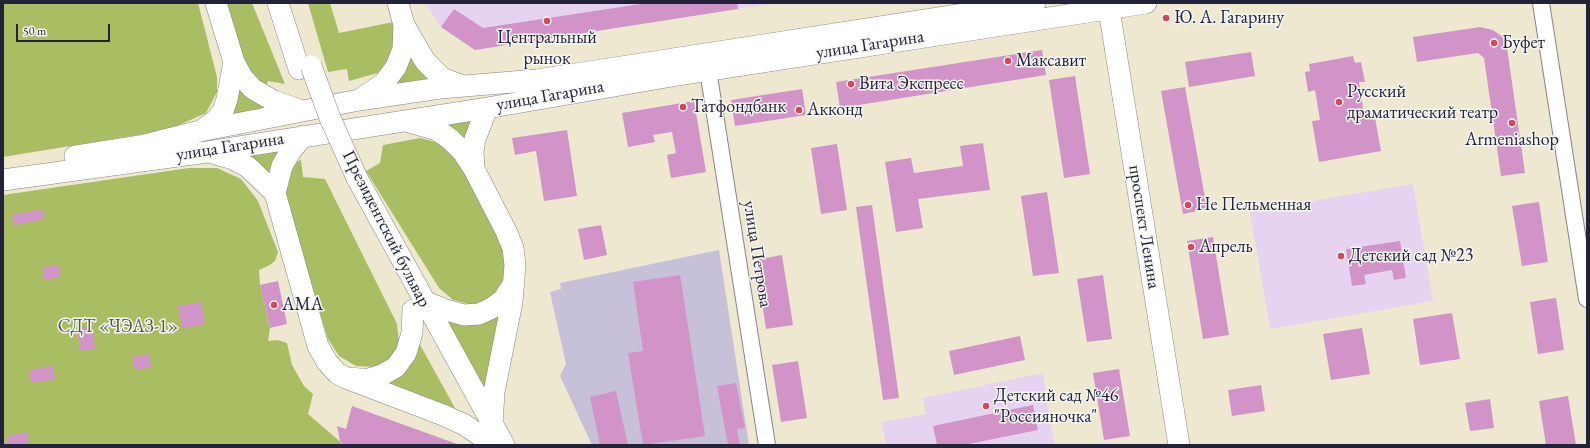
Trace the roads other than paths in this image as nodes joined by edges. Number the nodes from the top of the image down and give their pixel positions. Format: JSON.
{"nodes":[{"id":1,"x":216,"y":3,"type":"edge"},
{"id":2,"x":278,"y":3,"type":"edge"},
{"id":3,"x":292,"y":3,"type":"edge"},
{"id":4,"x":398,"y":3,"type":"edge"},
{"id":5,"x":1035,"y":3,"type":"edge"},
{"id":6,"x":1146,"y":3,"type":"edge"},
{"id":7,"x":1541,"y":3,"type":"edge"},
{"id":8,"x":1103,"y":6,"type":"edge"},
{"id":9,"x":404,"y":25,"type":"junction"},
{"id":10,"x":234,"y":62,"type":"junction"},
{"id":11,"x":706,"y":62,"type":"junction"},
{"id":12,"x":305,"y":67,"type":"junction"},
{"id":13,"x":464,"y":86,"type":"junction"},
{"id":14,"x":359,"y":100,"type":"junction"},
{"id":15,"x":487,"y":108,"type":"junction"},
{"id":16,"x":303,"y":111,"type":"junction"},
{"id":17,"x":398,"y":120,"type":"junction"},
{"id":18,"x":200,"y":131,"type":"junction"},
{"id":19,"x":303,"y":136,"type":"junction"},
{"id":20,"x":207,"y":152,"type":"junction"},
{"id":21,"x":3,"y":167,"type":"edge"},
{"id":22,"x":474,"y":169,"type":"junction"},
{"id":23,"x":3,"y":180,"type":"edge"},
{"id":24,"x":275,"y":193,"type":"junction"},
{"id":25,"x":514,"y":283,"type":"junction"},
{"id":26,"x":1587,"y":299,"type":"edge"},
{"id":27,"x":418,"y":306,"type":"junction"},
{"id":28,"x":346,"y":378,"type":"junction"},
{"id":29,"x":492,"y":438,"type":"edge"},
{"id":30,"x":767,"y":445,"type":"edge"},
{"id":31,"x":1167,"y":445,"type":"edge"},
{"id":32,"x":1179,"y":445,"type":"edge"}],
"edges":[{"from":1,"to":10,"type":"main road"},
{"from":2,"to":12,"type":"main road","name":"Президентский бульвар"},
{"from":3,"to":12,"type":"main road","name":"Президентский бульвар"},
{"from":4,"to":9,"type":"main road"},
{"from":5,"to":11,"type":"main road","name":"улица Гагарина"},
{"from":6,"to":8,"type":"main road","name":"улица Гагарина"},
{"from":7,"to":26,"type":"street"},
{"from":8,"to":11,"type":"main road","name":"улица Гагарина"},
{"from":8,"to":31,"type":"main road","name":"проспект Ленина"},
{"from":8,"to":32,"type":"main road","name":"проспект Ленина"},
{"from":9,"to":13,"type":"main road"},
{"from":9,"to":14,"type":"main road"},
{"from":10,"to":16,"type":"main road"},
{"from":10,"to":18,"type":"main road"},
{"from":11,"to":13,"type":"main road","name":"улица Гагарина"},
{"from":11,"to":15,"type":"main road","name":"улица Гагарина"},
{"from":11,"to":30,"type":"street","name":"улица Петрова"},
{"from":12,"to":27,"type":"main road","name":"Президентский бульвар"},
{"from":13,"to":14,"type":"main road","name":"улица Гагарина"},
{"from":14,"to":16,"type":"main road","name":"улица Гагарина"},
{"from":15,"to":17,"type":"main road","name":"улица Гагарина"},
{"from":15,"to":22,"type":"main road"},
{"from":16,"to":18,"type":"main road","name":"улица Гагарина"},
{"from":17,"to":19,"type":"main road","name":"улица Гагарина"},
{"from":17,"to":22,"type":"main road"},
{"from":18,"to":21,"type":"main road","name":"улица Гагарина"},
{"from":19,"to":20,"type":"main road","name":"улица Гагарина"},
{"from":19,"to":24,"type":"main road"},
{"from":20,"to":23,"type":"main road","name":"улица Гагарина"},
{"from":20,"to":24,"type":"main road"},
{"from":22,"to":25,"type":"main road"},
{"from":24,"to":28,"type":"main road"},
{"from":25,"to":27,"type":"main road"},
{"from":25,"to":29,"type":"main road"},
{"from":27,"to":28,"type":"main road"},
{"from":27,"to":29,"type":"main road","name":"Президентский бульвар"},
{"from":28,"to":29,"type":"main road"}]}
